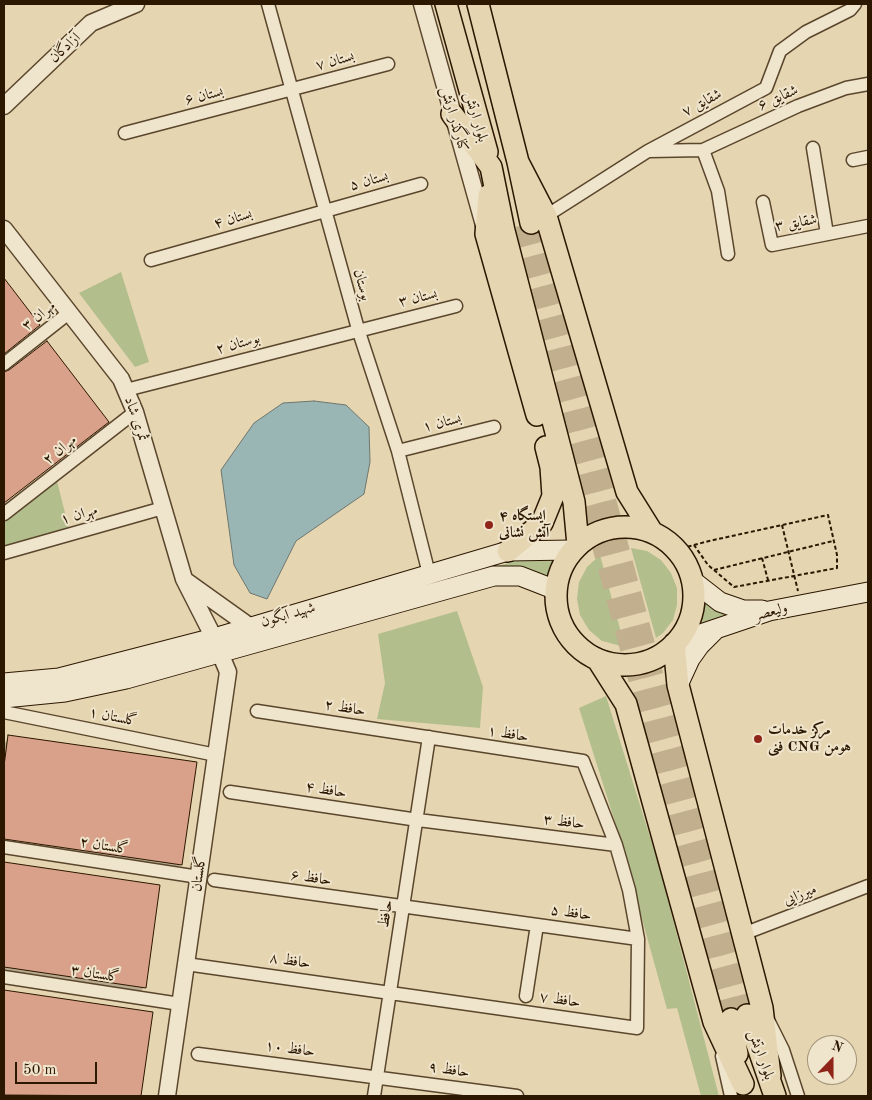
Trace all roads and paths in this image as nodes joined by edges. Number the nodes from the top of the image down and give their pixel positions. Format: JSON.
{"nodes":[{"id":1,"x":136,"y":4,"type":"edge"},
{"id":2,"x":268,"y":4,"type":"edge"},
{"id":3,"x":422,"y":4,"type":"edge"},
{"id":4,"x":446,"y":4,"type":"edge"},
{"id":5,"x":855,"y":4,"type":"edge"},
{"id":6,"x":482,"y":8,"type":"edge"},
{"id":7,"x":388,"y":64,"type":"dead end"},
{"id":8,"x":868,"y":84,"type":"edge"},
{"id":9,"x":292,"y":90,"type":"junction"},
{"id":10,"x":4,"y":106,"type":"edge"},
{"id":11,"x":452,"y":114,"type":"junction"},
{"id":12,"x":125,"y":133,"type":"dead end"},
{"id":13,"x":812,"y":148,"type":"dead end"},
{"id":14,"x":703,"y":150,"type":"junction"},
{"id":15,"x":648,"y":151,"type":"junction"},
{"id":16,"x":868,"y":157,"type":"edge"},
{"id":17,"x":853,"y":160,"type":"dead end"},
{"id":18,"x":491,"y":167,"type":"junction"},
{"id":19,"x":421,"y":184,"type":"dead end"},
{"id":20,"x":763,"y":202,"type":"dead end"},
{"id":21,"x":325,"y":210,"type":"junction"},
{"id":22,"x":531,"y":222,"type":"junction"},
{"id":23,"x":868,"y":226,"type":"edge"},
{"id":24,"x":4,"y":228,"type":"edge"},
{"id":25,"x":486,"y":234,"type":"junction"},
{"id":26,"x":827,"y":234,"type":"junction"},
{"id":27,"x":728,"y":254,"type":"dead end"},
{"id":28,"x":151,"y":260,"type":"dead end"},
{"id":29,"x":456,"y":306,"type":"dead end"},
{"id":30,"x":70,"y":312,"type":"junction"},
{"id":31,"x":358,"y":329,"type":"junction"},
{"id":32,"x":4,"y":364,"type":"edge"},
{"id":33,"x":126,"y":390,"type":"junction"},
{"id":34,"x":135,"y":412,"type":"junction"},
{"id":35,"x":494,"y":427,"type":"dead end"},
{"id":36,"x":398,"y":451,"type":"junction"},
{"id":37,"x":163,"y":508,"type":"junction"},
{"id":38,"x":4,"y":514,"type":"edge"},
{"id":39,"x":782,"y":525,"type":"junction"},
{"id":40,"x":652,"y":532,"type":"junction"},
{"id":41,"x":834,"y":541,"type":"junction"},
{"id":42,"x":685,"y":547,"type":"junction"},
{"id":43,"x":575,"y":548,"type":"junction"},
{"id":44,"x":508,"y":551,"type":"junction"},
{"id":45,"x":790,"y":552,"type":"junction"},
{"id":46,"x":4,"y":553,"type":"edge"},
{"id":47,"x":762,"y":558,"type":"junction"},
{"id":48,"x":714,"y":570,"type":"junction"},
{"id":49,"x":428,"y":574,"type":"junction"},
{"id":50,"x":796,"y":576,"type":"junction"},
{"id":51,"x":184,"y":579,"type":"junction"},
{"id":52,"x":692,"y":581,"type":"junction"},
{"id":53,"x":768,"y":581,"type":"junction"},
{"id":54,"x":556,"y":590,"type":"junction"},
{"id":55,"x":868,"y":592,"type":"edge"},
{"id":56,"x":343,"y":599,"type":"junction"},
{"id":57,"x":800,"y":605,"type":"junction"},
{"id":58,"x":769,"y":611,"type":"junction"},
{"id":59,"x":348,"y":617,"type":"junction"},
{"id":60,"x":249,"y":626,"type":"junction"},
{"id":61,"x":716,"y":629,"type":"junction"},
{"id":62,"x":676,"y":643,"type":"junction"},
{"id":63,"x":217,"y":645,"type":"junction"},
{"id":64,"x":598,"y":660,"type":"junction"},
{"id":65,"x":4,"y":683,"type":"edge"},
{"id":66,"x":678,"y":685,"type":"junction"},
{"id":67,"x":4,"y":698,"type":"edge"},
{"id":68,"x":257,"y":711,"type":"dead end"},
{"id":69,"x":4,"y":712,"type":"edge"},
{"id":70,"x":429,"y":737,"type":"junction"},
{"id":71,"x":216,"y":754,"type":"junction"},
{"id":72,"x":583,"y":761,"type":"joint"},
{"id":73,"x":230,"y":792,"type":"dead end"},
{"id":74,"x":418,"y":820,"type":"junction"},
{"id":75,"x":616,"y":845,"type":"junction"},
{"id":76,"x":4,"y":847,"type":"edge"},
{"id":77,"x":206,"y":878,"type":"junction"},
{"id":78,"x":868,"y":886,"type":"edge"},
{"id":79,"x":404,"y":908,"type":"junction"},
{"id":80,"x":537,"y":925,"type":"junction"},
{"id":81,"x":743,"y":934,"type":"junction"},
{"id":82,"x":638,"y":938,"type":"junction"},
{"id":83,"x":186,"y":964,"type":"junction"},
{"id":84,"x":4,"y":976,"type":"edge"},
{"id":85,"x":390,"y":991,"type":"junction"},
{"id":86,"x":526,"y":996,"type":"dead end"},
{"id":87,"x":180,"y":1004,"type":"junction"},
{"id":88,"x":738,"y":1016,"type":"junction"},
{"id":89,"x":198,"y":1054,"type":"dead end"},
{"id":90,"x":377,"y":1077,"type":"junction"},
{"id":91,"x":740,"y":1092,"type":"edge"},
{"id":92,"x":167,"y":1096,"type":"edge"},
{"id":93,"x":374,"y":1096,"type":"edge"},
{"id":94,"x":517,"y":1096,"type":"edge"},
{"id":95,"x":775,"y":1096,"type":"edge"},
{"id":96,"x":798,"y":1096,"type":"edge"}],
"edges":[{"from":1,"to":10,"type":"street","name":"آزادگان"},
{"from":2,"to":9,"type":"street","name":"بوستان"},
{"from":3,"to":11,"type":"street","name":"کنارگذر ارتش"},
{"from":4,"to":18,"type":"highway","name":"بلوار ارتش"},
{"from":5,"to":15,"type":"street","name":"شقایق ۷"},
{"from":6,"to":22,"type":"highway","name":"بلوار ارتش"},
{"from":7,"to":9,"type":"street","name":"بستان ۷"},
{"from":8,"to":14,"type":"street","name":"شقایق ۶"},
{"from":9,"to":12,"type":"street","name":"بستان ۶"},
{"from":9,"to":21,"type":"street","name":"بوستان"},
{"from":11,"to":18,"type":"highway"},
{"from":11,"to":25,"type":"street","name":"کنارگذر ارتش"},
{"from":13,"to":26,"type":"street"},
{"from":14,"to":15,"type":"street"},
{"from":14,"to":27,"type":"street"},
{"from":15,"to":22,"type":"street","name":"شقایق ۷"},
{"from":16,"to":17,"type":"street"},
{"from":18,"to":22,"type":"highway","name":"بلوار ارتش"},
{"from":18,"to":25,"type":"highway"},
{"from":18,"to":43,"type":"highway"},
{"from":19,"to":21,"type":"street","name":"بستان ۵"},
{"from":20,"to":26,"type":"street","name":"شقایق ۳"},
{"from":21,"to":28,"type":"street","name":"بستان ۴"},
{"from":21,"to":31,"type":"street","name":"بوستان"},
{"from":22,"to":40,"type":"highway"},
{"from":23,"to":26,"type":"street","name":"شقایق ۳"},
{"from":24,"to":30,"type":"street","name":"ثمری شاد"},
{"from":25,"to":44,"type":"highway"},
{"from":29,"to":31,"type":"street","name":"بستان ۳"},
{"from":30,"to":32,"type":"street","name":"مهران ۳"},
{"from":30,"to":33,"type":"street","name":"ثمری شاد"},
{"from":31,"to":33,"type":"street","name":"بوستان ۲"},
{"from":31,"to":36,"type":"street","name":"بوستان"},
{"from":33,"to":34,"type":"street","name":"ثمری شاد"},
{"from":34,"to":37,"type":"street","name":"ثمری شاد"},
{"from":34,"to":38,"type":"street","name":"مهران ۲"},
{"from":35,"to":36,"type":"street","name":"بستان ۱"},
{"from":36,"to":49,"type":"street","name":"بوستان"},
{"from":37,"to":46,"type":"street","name":"۱ مهران"},
{"from":37,"to":51,"type":"street","name":"ثمری شاد"},
{"from":39,"to":41,"type":"path"},
{"from":39,"to":42,"type":"path"},
{"from":39,"to":45,"type":"path"},
{"from":40,"to":42,"type":"highway"},
{"from":40,"to":43,"type":"highway"},
{"from":41,"to":45,"type":"path"},
{"from":41,"to":50,"type":"path"},
{"from":42,"to":48,"type":"path"},
{"from":42,"to":52,"type":"highway"},
{"from":43,"to":44,"type":"main road","name":"شهید آبگون"},
{"from":43,"to":54,"type":"highway"},
{"from":44,"to":49,"type":"main road","name":"شهید آبگون"},
{"from":45,"to":47,"type":"path"},
{"from":45,"to":50,"type":"path"},
{"from":47,"to":48,"type":"path"},
{"from":47,"to":53,"type":"path"},
{"from":48,"to":53,"type":"path"},
{"from":49,"to":56,"type":"main road","name":"شهید آبگون"},
{"from":50,"to":53,"type":"path"},
{"from":50,"to":57,"type":"path"},
{"from":51,"to":60,"type":"street"},
{"from":51,"to":63,"type":"street","name":"ثمری شاد"},
{"from":52,"to":58,"type":"main road"},
{"from":52,"to":62,"type":"highway"},
{"from":54,"to":59,"type":"main road","name":"شهید آبگون"},
{"from":54,"to":64,"type":"highway"},
{"from":55,"to":57,"type":"main road","name":"ولیعصر"},
{"from":56,"to":59,"type":"main road"},
{"from":56,"to":60,"type":"main road","name":"شهید آبگون"},
{"from":57,"to":58,"type":"main road","name":"ولیعصر"},
{"from":58,"to":61,"type":"main road","name":"ولیعصر"},
{"from":59,"to":63,"type":"main road","name":"شهید آبگون"},
{"from":60,"to":63,"type":"main road","name":"شهید آبگون"},
{"from":61,"to":62,"type":"main road","name":"ولیعصر"},
{"from":61,"to":66,"type":"main road"},
{"from":62,"to":64,"type":"highway"},
{"from":62,"to":66,"type":"highway"},
{"from":63,"to":65,"type":"main road","name":"شهید آبگون"},
{"from":63,"to":67,"type":"main road","name":"شهید آبگون"},
{"from":63,"to":71,"type":"street","name":"گلستان"},
{"from":64,"to":88,"type":"highway"},
{"from":66,"to":81,"type":"highway"},
{"from":68,"to":70,"type":"street","name":"حافظ ۲"},
{"from":69,"to":71,"type":"street","name":"گلستان ۱"},
{"from":70,"to":72,"type":"street","name":"حافظ ۱"},
{"from":70,"to":74,"type":"street","name":"حافظ"},
{"from":71,"to":77,"type":"street","name":"گلستان"},
{"from":72,"to":75,"type":"street","name":"حافظ ۳"},
{"from":73,"to":74,"type":"street","name":"حافظ ۴"},
{"from":74,"to":75,"type":"street","name":"حافظ ۳"},
{"from":74,"to":79,"type":"street","name":"حافظ"},
{"from":75,"to":82,"type":"street"},
{"from":76,"to":77,"type":"street","name":"گلستان ۲"},
{"from":77,"to":79,"type":"street","name":"حافظ ۶"},
{"from":77,"to":83,"type":"street","name":"گلستان"},
{"from":78,"to":81,"type":"street","name":"میرزایی"},
{"from":79,"to":80,"type":"street","name":"حافظ ۵"},
{"from":79,"to":85,"type":"street","name":"حافظ"},
{"from":80,"to":82,"type":"street","name":"حافظ ۵"},
{"from":80,"to":86,"type":"street"},
{"from":81,"to":88,"type":"highway"},
{"from":82,"to":85,"type":"street","name":"حافظ ۷"},
{"from":83,"to":85,"type":"street","name":"حافظ ۸"},
{"from":83,"to":87,"type":"street","name":"گلستان"},
{"from":84,"to":87,"type":"street","name":"گلستان ۳"},
{"from":85,"to":90,"type":"street","name":"حافظ"},
{"from":87,"to":92,"type":"street","name":"گلستان"},
{"from":88,"to":91,"type":"highway"},
{"from":88,"to":95,"type":"highway","name":"بلوار ارتش"},
{"from":88,"to":96,"type":"street"},
{"from":89,"to":90,"type":"street","name":"حافظ ۱۰"},
{"from":90,"to":93,"type":"street","name":"حافظ"},
{"from":90,"to":94,"type":"street","name":"حافظ ۹"}]}
